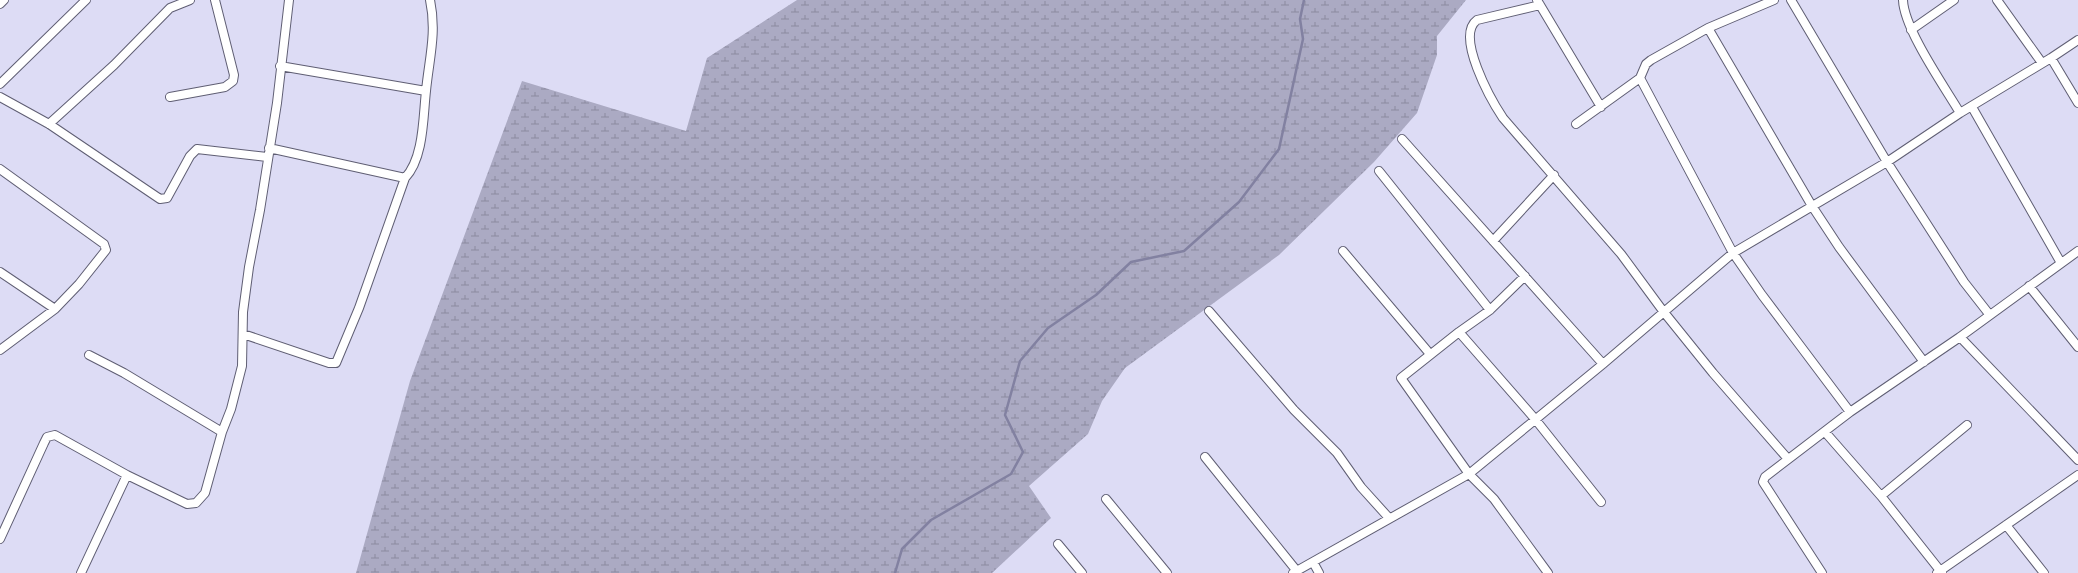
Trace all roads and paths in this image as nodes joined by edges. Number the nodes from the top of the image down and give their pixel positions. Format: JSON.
{"nodes":[{"id":1,"x":4,"y":0,"type":"edge"},
{"id":2,"x":86,"y":0,"type":"edge"},
{"id":3,"x":190,"y":0,"type":"edge"},
{"id":4,"x":215,"y":0,"type":"edge"},
{"id":5,"x":289,"y":0,"type":"edge"},
{"id":6,"x":430,"y":0,"type":"edge"},
{"id":7,"x":1774,"y":0,"type":"edge"},
{"id":8,"x":1791,"y":0,"type":"edge"},
{"id":9,"x":1903,"y":0,"type":"edge"},
{"id":10,"x":1954,"y":0,"type":"edge"},
{"id":11,"x":1997,"y":0,"type":"edge"},
{"id":12,"x":1538,"y":3,"type":"edge"},
{"id":13,"x":0,"y":4,"type":"edge"},
{"id":14,"x":1708,"y":28,"type":"junction"},
{"id":15,"x":1912,"y":30,"type":"junction"},
{"id":16,"x":2078,"y":40,"type":"edge"},
{"id":17,"x":2051,"y":58,"type":"junction"},
{"id":18,"x":2042,"y":63,"type":"junction"},
{"id":19,"x":280,"y":66,"type":"junction"},
{"id":20,"x":1640,"y":78,"type":"junction"},
{"id":21,"x":0,"y":84,"type":"edge"},
{"id":22,"x":426,"y":91,"type":"junction"},
{"id":23,"x":170,"y":97,"type":"dead end"},
{"id":24,"x":1,"y":99,"type":"edge"},
{"id":25,"x":2078,"y":102,"type":"edge"},
{"id":26,"x":1601,"y":107,"type":"junction"},
{"id":27,"x":1972,"y":107,"type":"junction"},
{"id":28,"x":1960,"y":113,"type":"junction"},
{"id":29,"x":49,"y":124,"type":"junction"},
{"id":30,"x":1576,"y":124,"type":"dead end"},
{"id":31,"x":1402,"y":139,"type":"dead end"},
{"id":32,"x":269,"y":148,"type":"junction"},
{"id":33,"x":268,"y":157,"type":"junction"},
{"id":34,"x":1888,"y":162,"type":"junction"},
{"id":35,"x":0,"y":170,"type":"edge"},
{"id":36,"x":1379,"y":171,"type":"dead end"},
{"id":37,"x":1554,"y":175,"type":"junction"},
{"id":38,"x":405,"y":178,"type":"junction"},
{"id":39,"x":1812,"y":206,"type":"junction"},
{"id":40,"x":1493,"y":241,"type":"junction"},
{"id":41,"x":1344,"y":251,"type":"dead end"},
{"id":42,"x":2078,"y":251,"type":"edge"},
{"id":43,"x":1733,"y":253,"type":"junction"},
{"id":44,"x":2061,"y":263,"type":"junction"},
{"id":45,"x":0,"y":272,"type":"edge"},
{"id":46,"x":1525,"y":276,"type":"junction"},
{"id":47,"x":2029,"y":286,"type":"junction"},
{"id":48,"x":55,"y":309,"type":"junction"},
{"id":49,"x":1490,"y":310,"type":"junction"},
{"id":50,"x":1209,"y":311,"type":"dead end"},
{"id":51,"x":1663,"y":311,"type":"junction"},
{"id":52,"x":1989,"y":314,"type":"junction"},
{"id":53,"x":1459,"y":332,"type":"junction"},
{"id":54,"x":243,"y":334,"type":"junction"},
{"id":55,"x":1960,"y":337,"type":"junction"},
{"id":56,"x":2078,"y":347,"type":"edge"},
{"id":57,"x":0,"y":350,"type":"edge"},
{"id":58,"x":1430,"y":354,"type":"junction"},
{"id":59,"x":89,"y":355,"type":"dead end"},
{"id":60,"x":1924,"y":362,"type":"junction"},
{"id":61,"x":1603,"y":364,"type":"junction"},
{"id":62,"x":1850,"y":412,"type":"junction"},
{"id":63,"x":1535,"y":419,"type":"junction"},
{"id":64,"x":1967,"y":425,"type":"dead end"},
{"id":65,"x":222,"y":432,"type":"junction"},
{"id":66,"x":1825,"y":432,"type":"junction"},
{"id":67,"x":1205,"y":457,"type":"dead end"},
{"id":68,"x":1788,"y":458,"type":"junction"},
{"id":69,"x":2078,"y":460,"type":"edge"},
{"id":70,"x":1469,"y":474,"type":"junction"},
{"id":71,"x":127,"y":475,"type":"junction"},
{"id":72,"x":2076,"y":479,"type":"edge"},
{"id":73,"x":1881,"y":496,"type":"junction"},
{"id":74,"x":1106,"y":499,"type":"dead end"},
{"id":75,"x":1601,"y":502,"type":"dead end"},
{"id":76,"x":1389,"y":518,"type":"junction"},
{"id":77,"x":2006,"y":525,"type":"junction"},
{"id":78,"x":0,"y":539,"type":"edge"},
{"id":79,"x":1058,"y":544,"type":"dead end"},
{"id":80,"x":1313,"y":562,"type":"junction"},
{"id":81,"x":1295,"y":572,"type":"edge"},
{"id":82,"x":1940,"y":572,"type":"edge"},
{"id":83,"x":81,"y":573,"type":"edge"},
{"id":84,"x":1082,"y":573,"type":"edge"},
{"id":85,"x":1166,"y":573,"type":"edge"},
{"id":86,"x":1319,"y":573,"type":"edge"},
{"id":87,"x":1548,"y":573,"type":"edge"},
{"id":88,"x":1822,"y":573,"type":"edge"},
{"id":89,"x":2044,"y":573,"type":"edge"}],
"edges":[{"from":1,"to":13,"type":"street"},
{"from":2,"to":21,"type":"street"},
{"from":3,"to":29,"type":"street"},
{"from":4,"to":23,"type":"street"},
{"from":5,"to":19,"type":"street"},
{"from":6,"to":22,"type":"street"},
{"from":7,"to":14,"type":"street"},
{"from":8,"to":34,"type":"street"},
{"from":9,"to":15,"type":"street"},
{"from":10,"to":15,"type":"street"},
{"from":11,"to":18,"type":"street"},
{"from":12,"to":26,"type":"street"},
{"from":12,"to":37,"type":"street"},
{"from":14,"to":20,"type":"street"},
{"from":14,"to":39,"type":"street"},
{"from":15,"to":28,"type":"street"},
{"from":16,"to":17,"type":"street"},
{"from":17,"to":18,"type":"street"},
{"from":17,"to":25,"type":"street"},
{"from":18,"to":27,"type":"street"},
{"from":19,"to":22,"type":"street"},
{"from":19,"to":32,"type":"street"},
{"from":20,"to":26,"type":"street"},
{"from":20,"to":43,"type":"street"},
{"from":22,"to":38,"type":"street"},
{"from":24,"to":29,"type":"street"},
{"from":26,"to":30,"type":"street"},
{"from":27,"to":28,"type":"street"},
{"from":27,"to":44,"type":"street"},
{"from":28,"to":34,"type":"street"},
{"from":29,"to":33,"type":"street"},
{"from":31,"to":40,"type":"street"},
{"from":32,"to":33,"type":"street"},
{"from":32,"to":38,"type":"street"},
{"from":33,"to":54,"type":"street"},
{"from":34,"to":39,"type":"street"},
{"from":34,"to":52,"type":"street"},
{"from":35,"to":48,"type":"street"},
{"from":36,"to":49,"type":"street"},
{"from":37,"to":40,"type":"street"},
{"from":37,"to":51,"type":"street"},
{"from":38,"to":54,"type":"street"},
{"from":39,"to":43,"type":"street"},
{"from":39,"to":60,"type":"street"},
{"from":40,"to":46,"type":"street"},
{"from":41,"to":58,"type":"street"},
{"from":42,"to":44,"type":"street"},
{"from":43,"to":51,"type":"street"},
{"from":43,"to":62,"type":"street"},
{"from":44,"to":47,"type":"street"},
{"from":45,"to":48,"type":"street"},
{"from":46,"to":49,"type":"street"},
{"from":46,"to":61,"type":"street"},
{"from":47,"to":52,"type":"street"},
{"from":47,"to":56,"type":"street"},
{"from":48,"to":57,"type":"street"},
{"from":49,"to":53,"type":"street"},
{"from":50,"to":76,"type":"street"},
{"from":51,"to":61,"type":"street"},
{"from":51,"to":68,"type":"street"},
{"from":52,"to":55,"type":"street"},
{"from":53,"to":58,"type":"street"},
{"from":53,"to":63,"type":"street"},
{"from":54,"to":65,"type":"street"},
{"from":55,"to":60,"type":"street"},
{"from":55,"to":69,"type":"street"},
{"from":58,"to":70,"type":"street"},
{"from":59,"to":65,"type":"street"},
{"from":60,"to":62,"type":"street"},
{"from":61,"to":63,"type":"street"},
{"from":62,"to":66,"type":"street"},
{"from":63,"to":70,"type":"street"},
{"from":63,"to":75,"type":"street"},
{"from":64,"to":73,"type":"street"},
{"from":65,"to":71,"type":"street"},
{"from":66,"to":68,"type":"street"},
{"from":66,"to":73,"type":"street"},
{"from":67,"to":81,"type":"street"},
{"from":68,"to":88,"type":"street"},
{"from":70,"to":76,"type":"street"},
{"from":70,"to":87,"type":"street"},
{"from":71,"to":78,"type":"street"},
{"from":71,"to":83,"type":"street"},
{"from":72,"to":77,"type":"street"},
{"from":73,"to":82,"type":"street"},
{"from":74,"to":85,"type":"street"},
{"from":76,"to":80,"type":"street"},
{"from":77,"to":82,"type":"street"},
{"from":77,"to":89,"type":"street"},
{"from":79,"to":84,"type":"street"},
{"from":80,"to":81,"type":"street"},
{"from":80,"to":86,"type":"street"}]}
